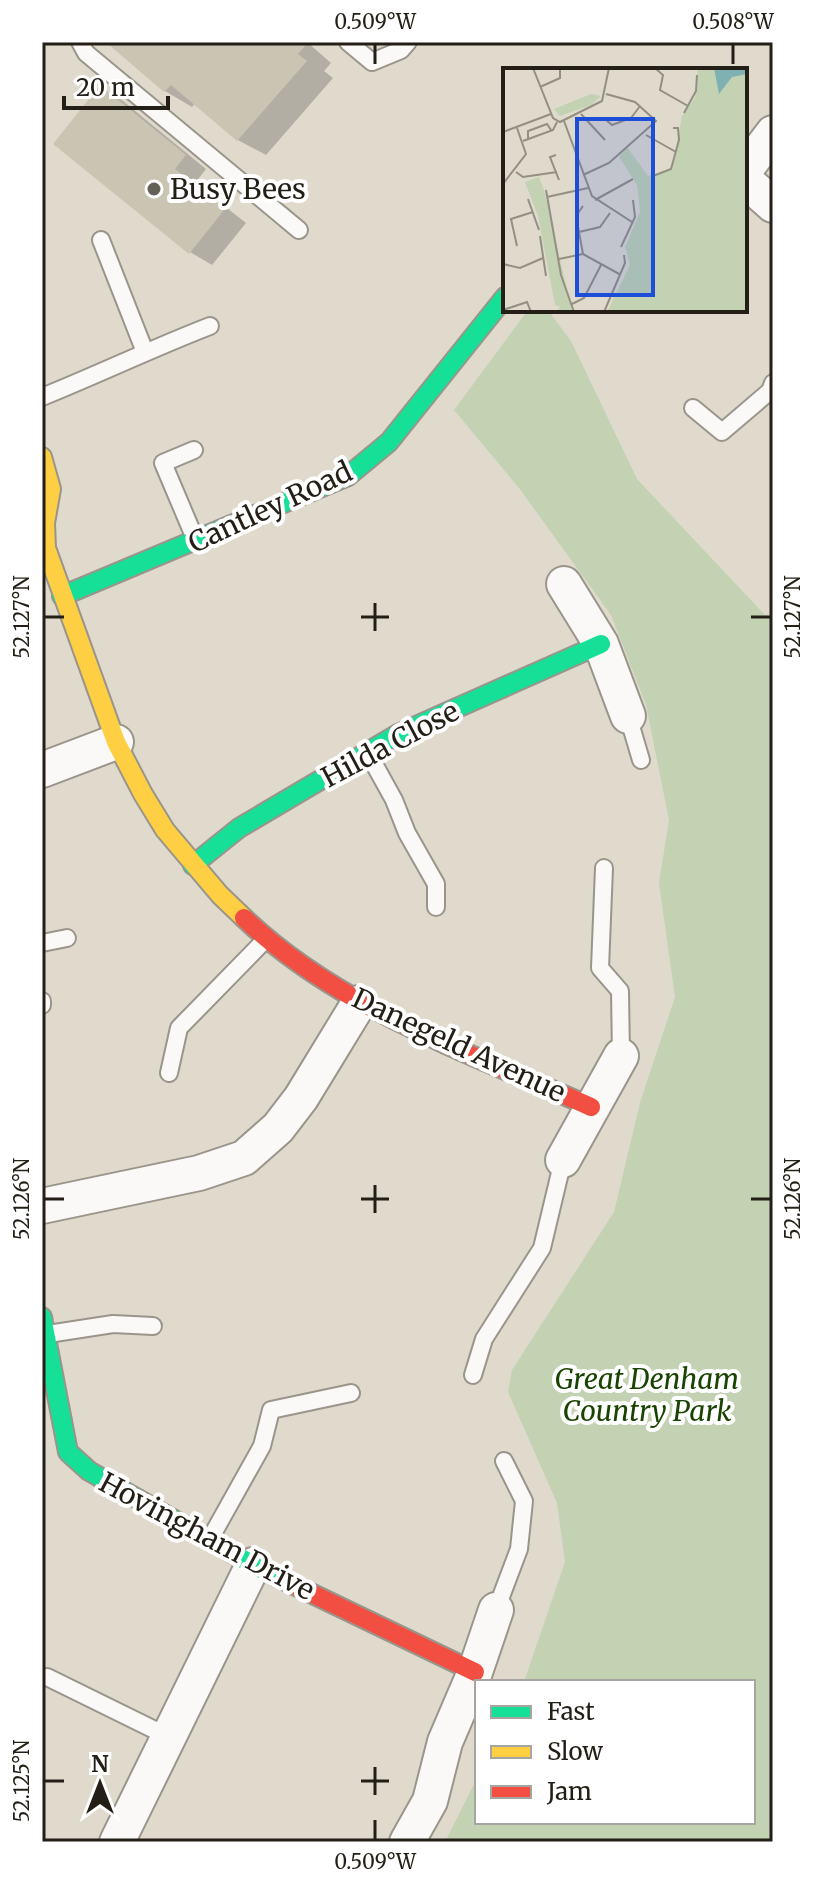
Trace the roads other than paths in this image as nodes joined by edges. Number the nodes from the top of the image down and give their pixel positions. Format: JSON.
{"nodes":[{"id":1,"x":80,"y":42,"type":"edge"},
{"id":2,"x":348,"y":42,"type":"edge"},
{"id":3,"x":408,"y":42,"type":"edge"},
{"id":4,"x":773,"y":133,"type":"edge"},
{"id":5,"x":747,"y":167,"type":"edge"},
{"id":6,"x":747,"y":182,"type":"edge"},
{"id":7,"x":773,"y":205,"type":"edge"},
{"id":8,"x":299,"y":230,"type":"dead end"},
{"id":9,"x":101,"y":240,"type":"dead end"},
{"id":10,"x":503,"y":300,"type":"edge"},
{"id":11,"x":210,"y":326,"type":"dead end"},
{"id":12,"x":145,"y":352,"type":"junction"},
{"id":13,"x":773,"y":383,"type":"edge"},
{"id":14,"x":42,"y":397,"type":"edge"},
{"id":15,"x":693,"y":408,"type":"dead end"},
{"id":16,"x":194,"y":450,"type":"dead end"},
{"id":17,"x":42,"y":457,"type":"edge"},
{"id":18,"x":196,"y":541,"type":"junction"},
{"id":19,"x":564,"y":584,"type":"dead end"},
{"id":20,"x":62,"y":596,"type":"junction"},
{"id":21,"x":601,"y":644,"type":"junction"},
{"id":22,"x":628,"y":716,"type":"joint"},
{"id":23,"x":116,"y":742,"type":"junction"},
{"id":24,"x":367,"y":752,"type":"junction"},
{"id":25,"x":641,"y":760,"type":"dead end"},
{"id":26,"x":42,"y":770,"type":"edge"},
{"id":27,"x":193,"y":865,"type":"junction"},
{"id":28,"x":604,"y":868,"type":"dead end"},
{"id":29,"x":436,"y":907,"type":"dead end"},
{"id":30,"x":67,"y":938,"type":"dead end"},
{"id":31,"x":266,"y":939,"type":"junction"},
{"id":32,"x":42,"y":943,"type":"edge"},
{"id":33,"x":359,"y":1003,"type":"junction"},
{"id":34,"x":621,"y":1056,"type":"joint"},
{"id":35,"x":169,"y":1073,"type":"dead end"},
{"id":36,"x":591,"y":1107,"type":"junction"},
{"id":37,"x":563,"y":1160,"type":"joint"},
{"id":38,"x":42,"y":1206,"type":"edge"},
{"id":39,"x":44,"y":1326,"type":"edge"},
{"id":40,"x":153,"y":1326,"type":"dead end"},
{"id":41,"x":473,"y":1375,"type":"dead end"},
{"id":42,"x":351,"y":1393,"type":"dead end"},
{"id":43,"x":55,"y":1457,"type":"edge"},
{"id":44,"x":504,"y":1461,"type":"dead end"},
{"id":45,"x":209,"y":1540,"type":"junction"},
{"id":46,"x":253,"y":1565,"type":"junction"},
{"id":47,"x":496,"y":1610,"type":"joint"},
{"id":48,"x":475,"y":1672,"type":"junction"},
{"id":49,"x":47,"y":1677,"type":"dead end"},
{"id":50,"x":169,"y":1737,"type":"junction"},
{"id":51,"x":117,"y":1842,"type":"edge"},
{"id":52,"x":407,"y":1842,"type":"edge"}],
"edges":[{"from":1,"to":8,"type":"lane"},
{"from":2,"to":3,"type":"lane"},
{"from":4,"to":5,"type":"street"},
{"from":6,"to":7,"type":"street"},
{"from":9,"to":12,"type":"lane"},
{"from":10,"to":18,"type":"street","name":"Cantley Road"},
{"from":11,"to":12,"type":"lane"},
{"from":12,"to":14,"type":"lane"},
{"from":13,"to":15,"type":"lane"},
{"from":16,"to":18,"type":"lane"},
{"from":17,"to":20,"type":"street","name":"Danegeld Avenue"},
{"from":18,"to":20,"type":"street","name":"Cantley Road"},
{"from":19,"to":21,"type":"street"},
{"from":20,"to":23,"type":"street","name":"Danegeld Avenue"},
{"from":21,"to":22,"type":"street"},
{"from":21,"to":24,"type":"street","name":"Hilda Close"},
{"from":22,"to":25,"type":"lane"},
{"from":23,"to":26,"type":"street"},
{"from":23,"to":27,"type":"street","name":"Danegeld Avenue"},
{"from":24,"to":27,"type":"street","name":"Hilda Close"},
{"from":24,"to":29,"type":"lane"},
{"from":27,"to":31,"type":"street","name":"Danegeld Avenue"},
{"from":28,"to":34,"type":"lane"},
{"from":30,"to":32,"type":"lane"},
{"from":31,"to":33,"type":"street","name":"Danegeld Avenue"},
{"from":31,"to":35,"type":"lane"},
{"from":33,"to":36,"type":"street","name":"Danegeld Avenue"},
{"from":33,"to":38,"type":"street"},
{"from":34,"to":36,"type":"street","name":"Danegeld Avenue"},
{"from":36,"to":37,"type":"street","name":"Danegeld Avenue"},
{"from":37,"to":41,"type":"lane"},
{"from":39,"to":40,"type":"lane"},
{"from":39,"to":43,"type":"street","name":"Hovingham Drive"},
{"from":42,"to":45,"type":"lane"},
{"from":43,"to":45,"type":"street","name":"Hovingham Drive"},
{"from":44,"to":47,"type":"lane"},
{"from":45,"to":46,"type":"street","name":"Hovingham Drive"},
{"from":46,"to":48,"type":"street","name":"Hovingham Drive"},
{"from":46,"to":50,"type":"street"},
{"from":47,"to":48,"type":"street"},
{"from":48,"to":52,"type":"street"},
{"from":49,"to":50,"type":"lane"},
{"from":50,"to":51,"type":"street"}]}
